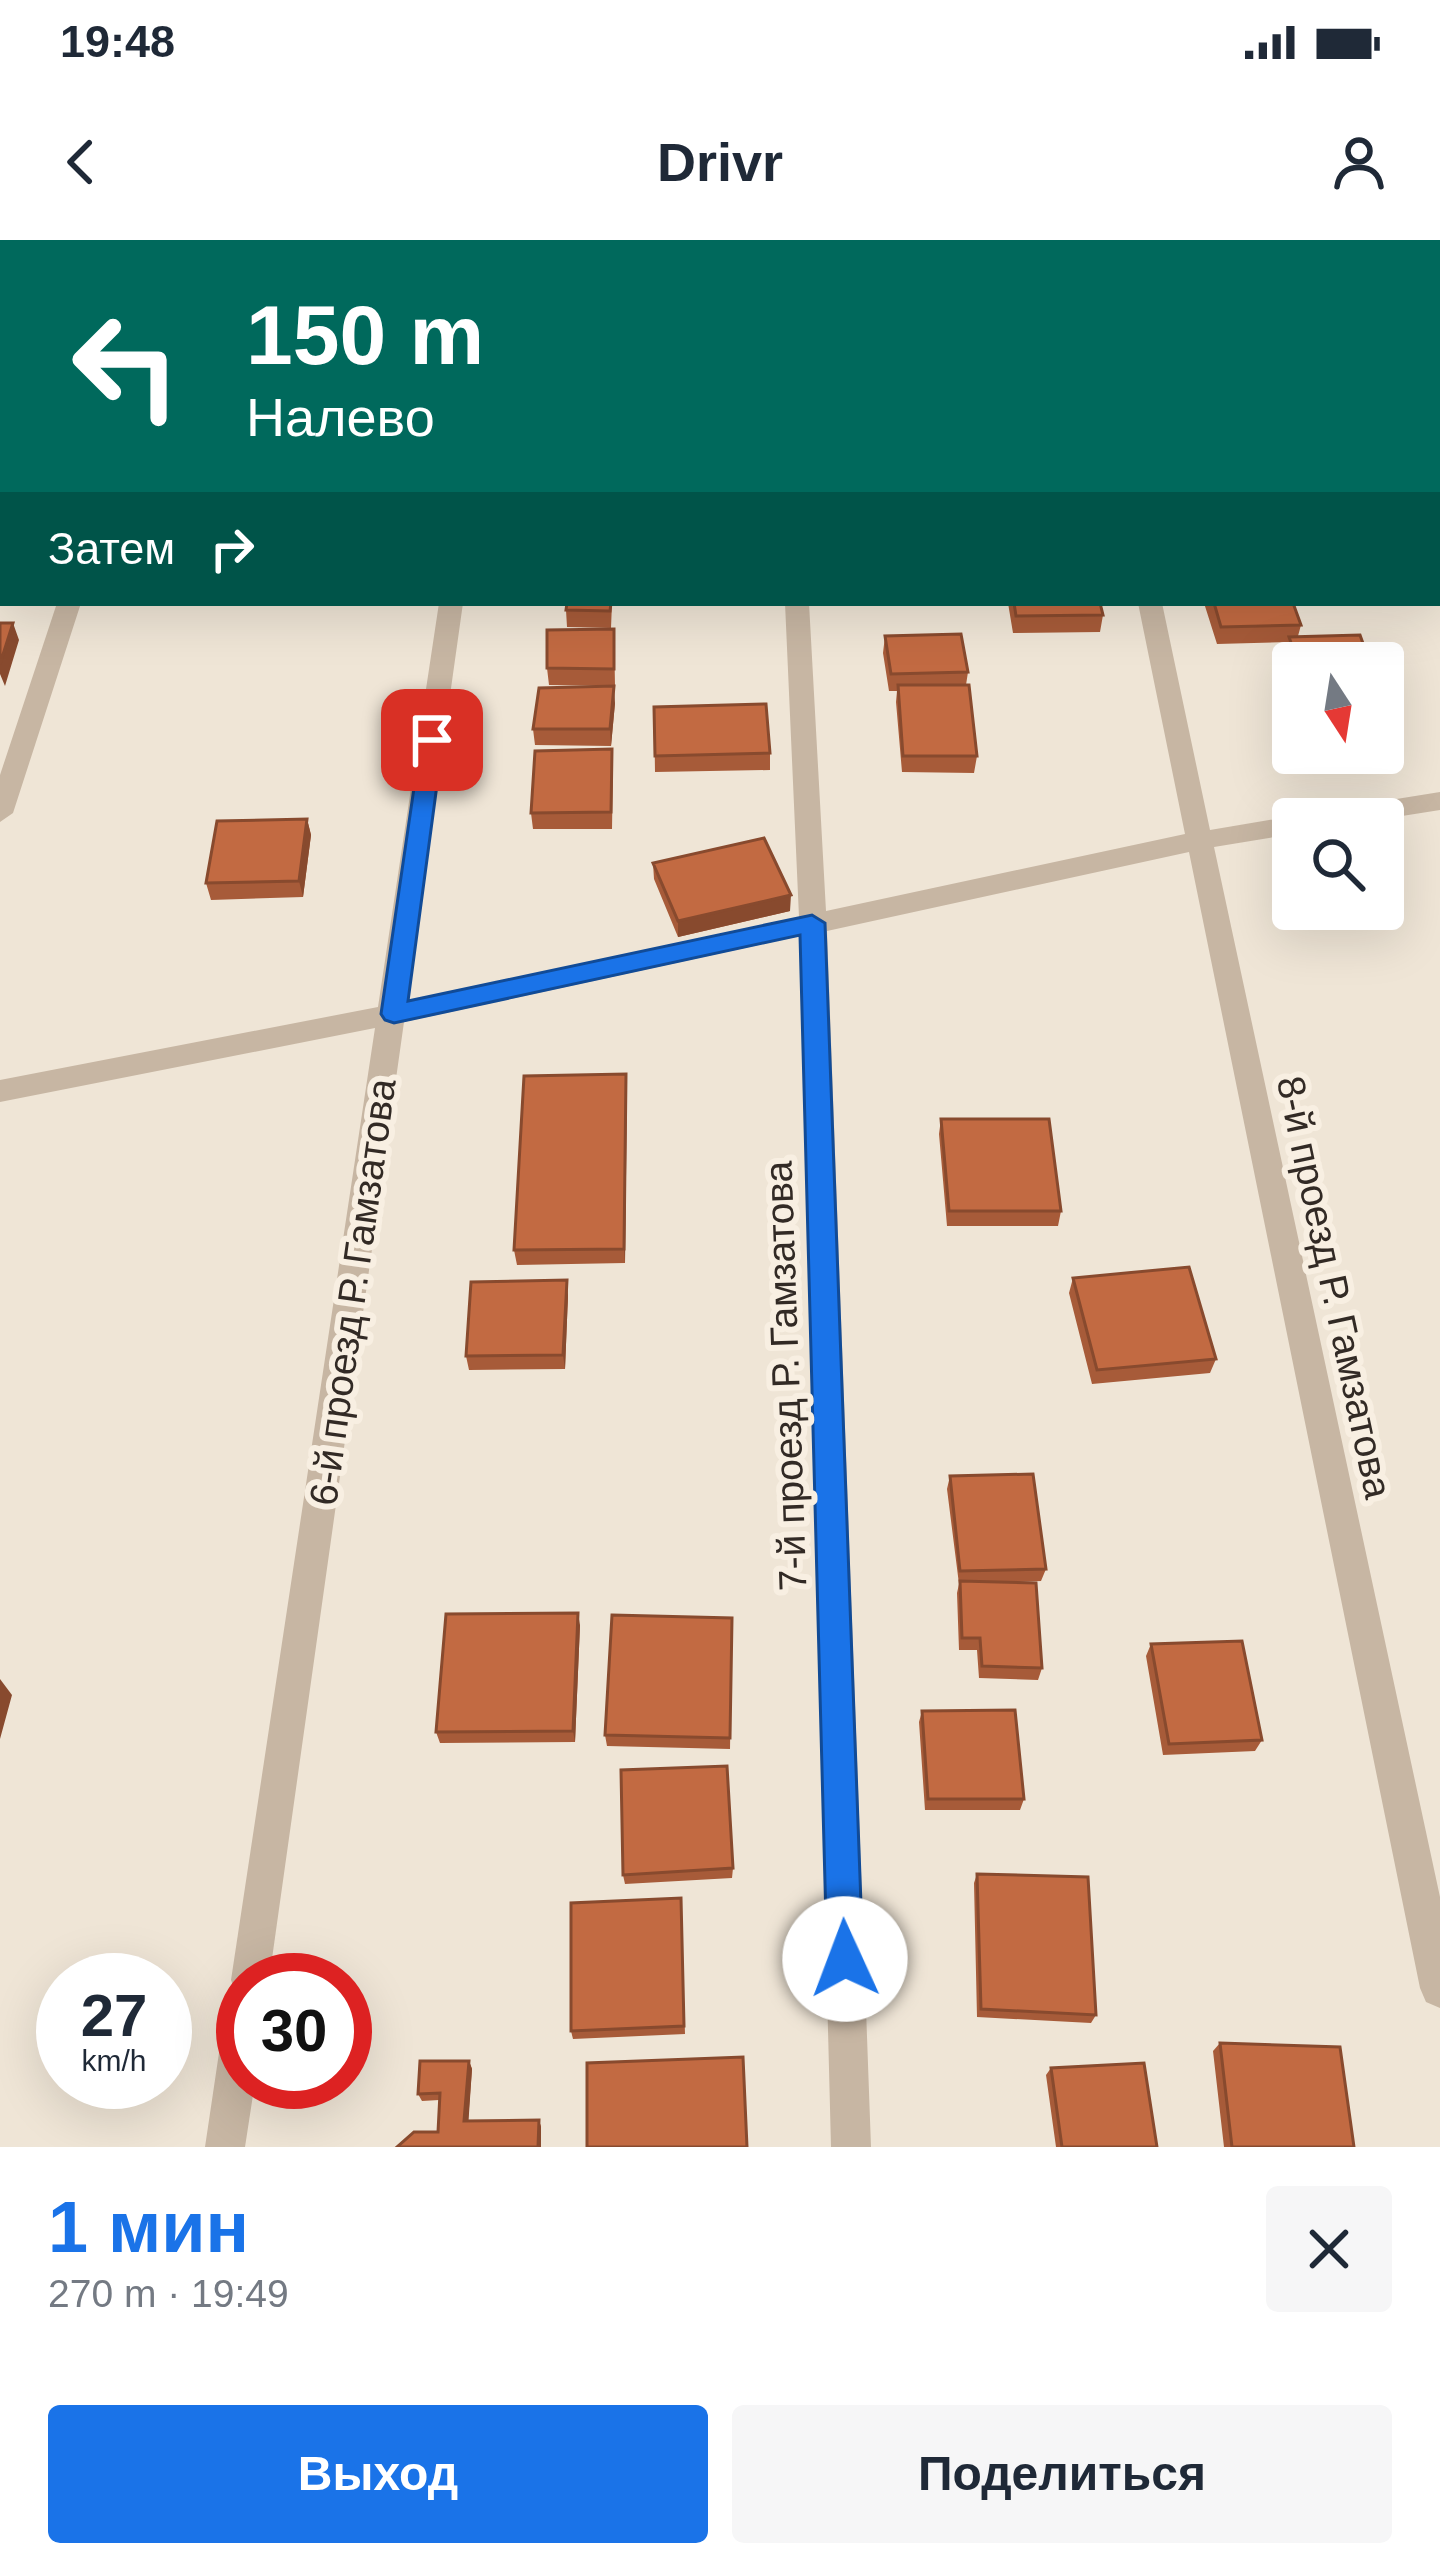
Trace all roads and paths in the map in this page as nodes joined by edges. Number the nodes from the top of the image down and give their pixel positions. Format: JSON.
{"nodes":[{"id":1,"x":68,"y":606,"type":"edge"},
{"id":2,"x":451,"y":606,"type":"edge"},
{"id":3,"x":797,"y":606,"type":"edge"},
{"id":4,"x":1151,"y":606,"type":"edge"},
{"id":5,"x":1440,"y":800,"type":"edge"},
{"id":6,"x":1404,"y":806,"type":"edge"},
{"id":7,"x":0,"y":813,"type":"edge"},
{"id":8,"x":1272,"y":828,"type":"edge"},
{"id":9,"x":1197,"y":841,"type":"junction"},
{"id":10,"x":812,"y":923,"type":"junction"},
{"id":11,"x":394,"y":1014,"type":"junction"},
{"id":12,"x":0,"y":1091,"type":"edge"},
{"id":13,"x":254,"y":1953,"type":"edge"},
{"id":14,"x":1440,"y":1988,"type":"edge"},
{"id":15,"x":231,"y":2109,"type":"edge"},
{"id":16,"x":225,"y":2147,"type":"edge"},
{"id":17,"x":851,"y":2147,"type":"edge"}],
"edges":[{"from":1,"to":7,"type":"street"},
{"from":2,"to":11,"type":"street","name":"6-й проезд Р. Гамзатова"},
{"from":3,"to":10,"type":"street","name":"7-й проезд Р. Гамзатова"},
{"from":4,"to":9,"type":"street","name":"8-й проезд Р. Гамзатова"},
{"from":5,"to":6,"type":"street"},
{"from":8,"to":9,"type":"street"},
{"from":9,"to":10,"type":"street"},
{"from":9,"to":14,"type":"street","name":"8-й проезд Р. Гамзатова"},
{"from":10,"to":11,"type":"street"},
{"from":10,"to":17,"type":"street","name":"7-й проезд Р. Гамзатова"},
{"from":11,"to":12,"type":"street"},
{"from":11,"to":13,"type":"street","name":"6-й проезд Р. Гамзатова"},
{"from":15,"to":16,"type":"street"}]}
